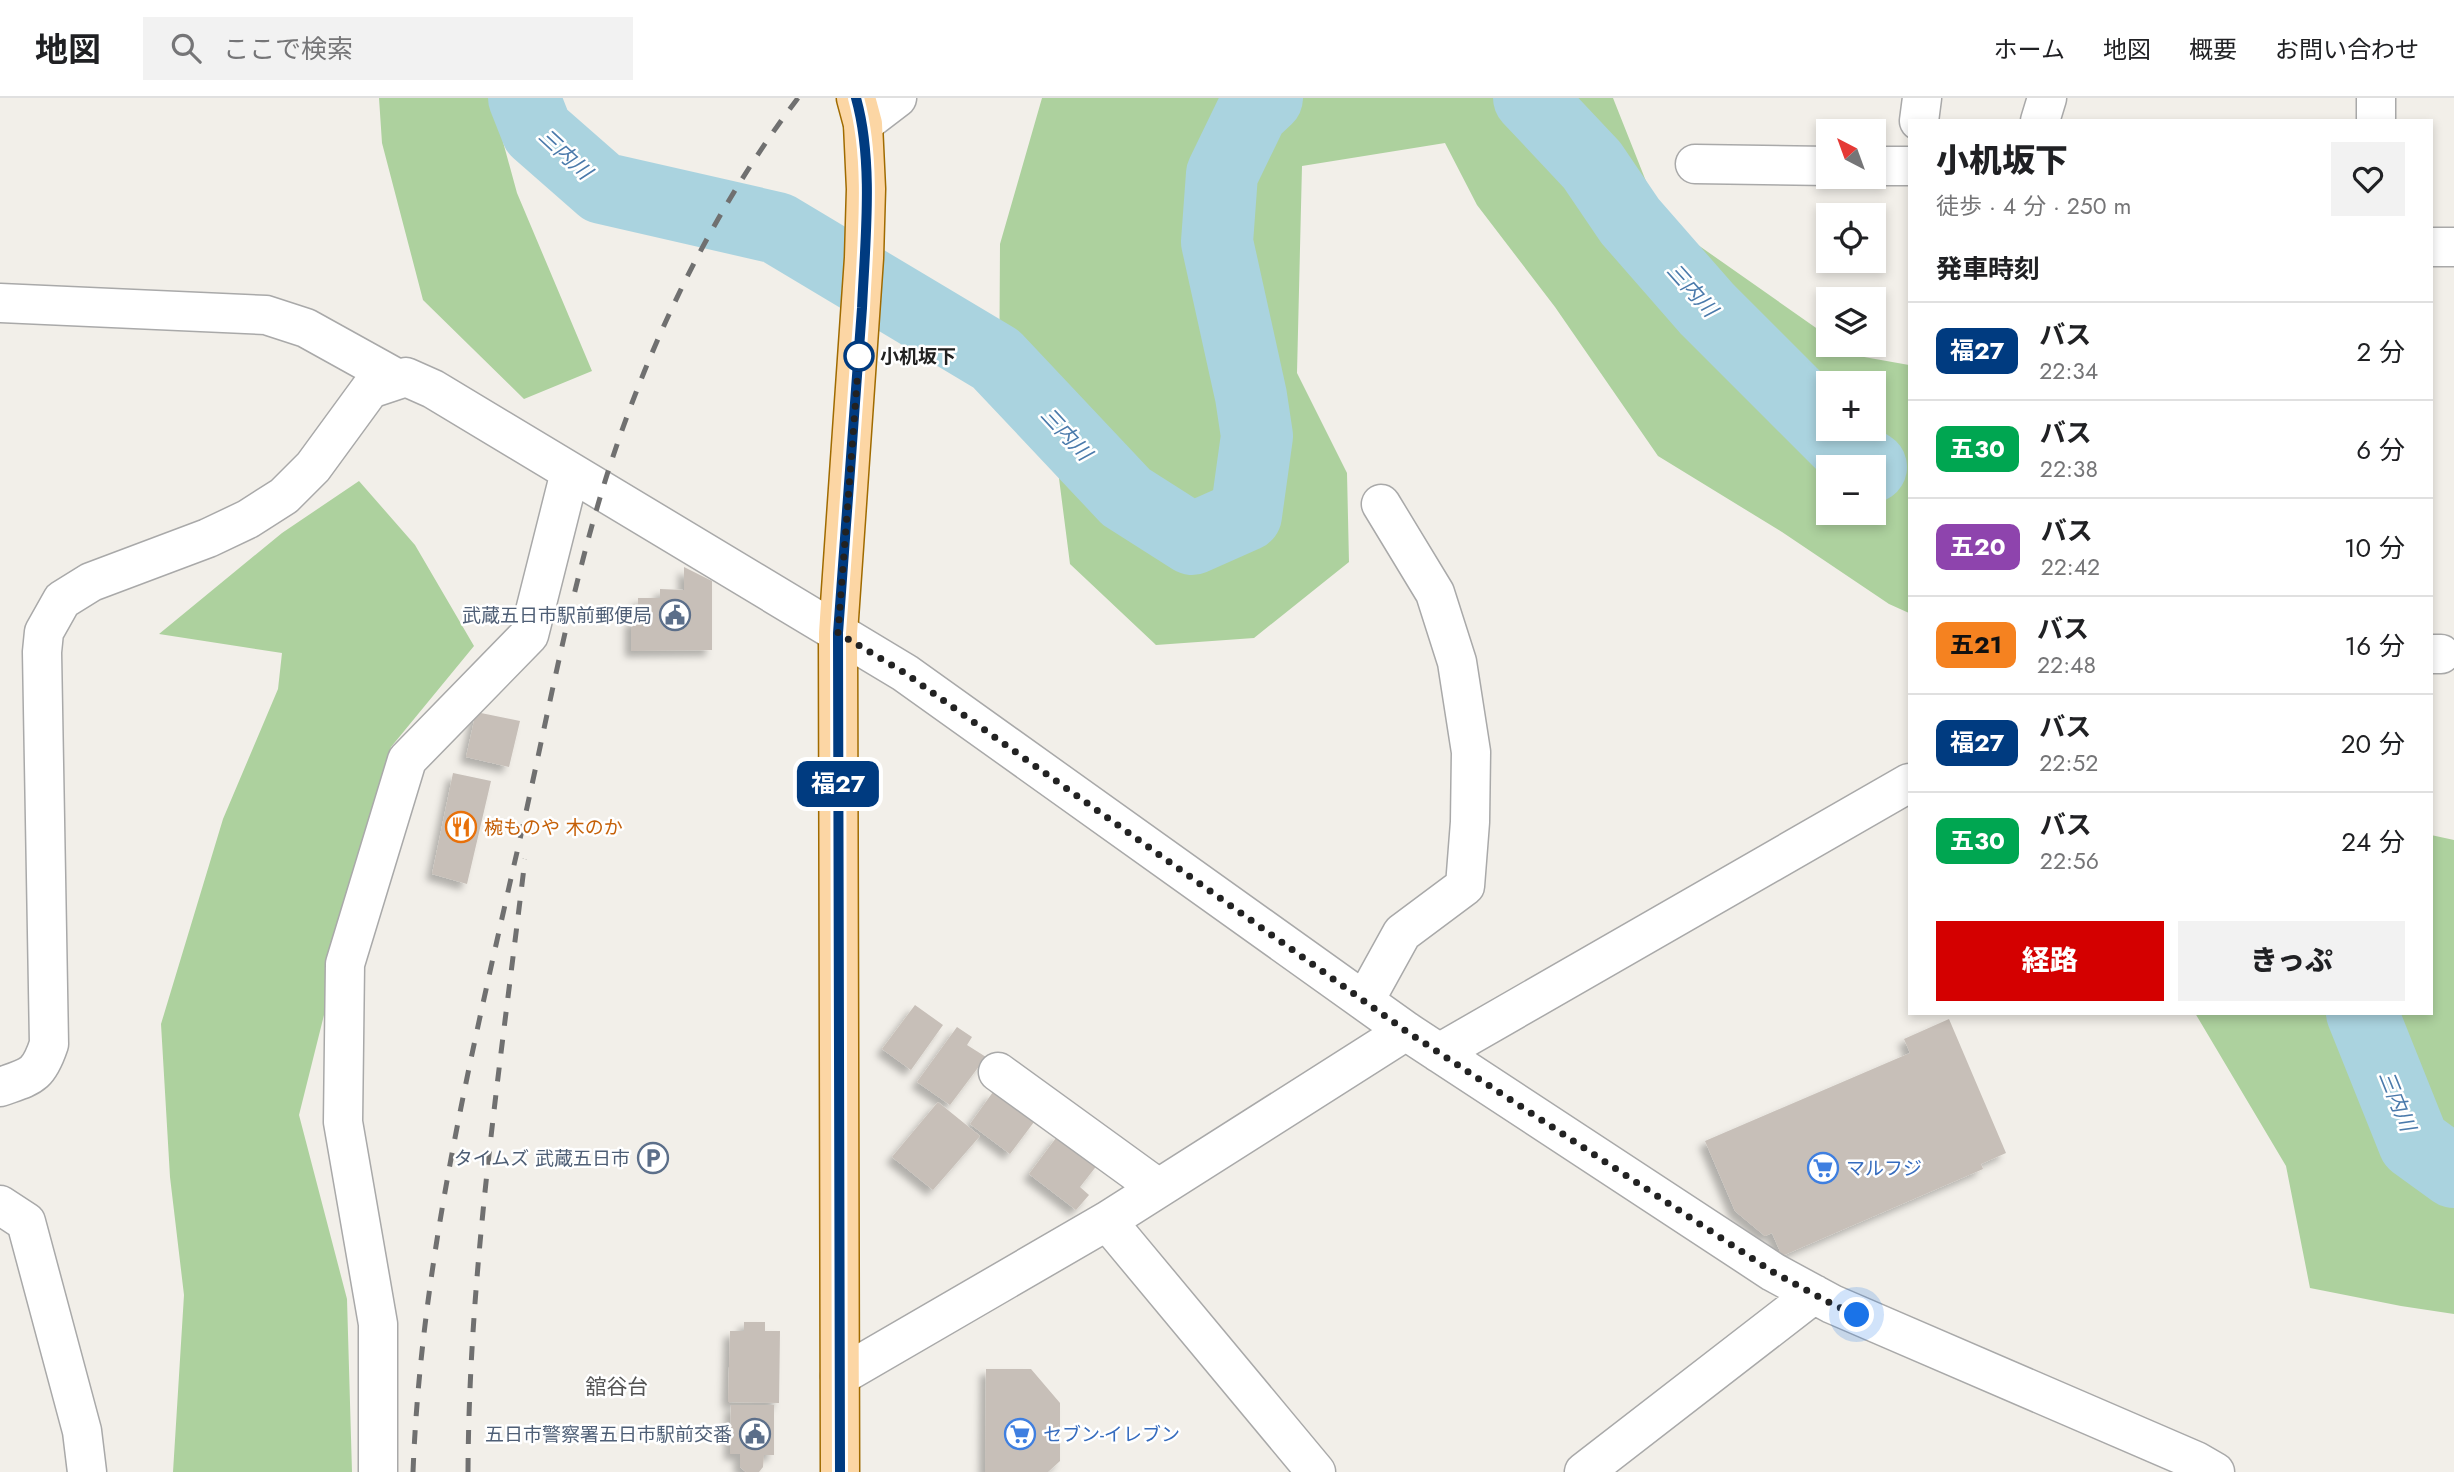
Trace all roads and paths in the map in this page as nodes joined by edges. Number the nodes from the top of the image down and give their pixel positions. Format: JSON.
{"nodes":[{"id":1,"x":897,"y":98,"type":"edge"},
{"id":2,"x":1922,"y":98,"type":"edge"},
{"id":3,"x":2047,"y":98,"type":"edge"},
{"id":4,"x":2375,"y":98,"type":"edge"},
{"id":5,"x":859,"y":111,"type":"edge"},
{"id":6,"x":1919,"y":119,"type":"edge"},
{"id":7,"x":2041,"y":119,"type":"edge"},
{"id":8,"x":2376,"y":119,"type":"edge"},
{"id":9,"x":1695,"y":164,"type":"dead end"},
{"id":10,"x":1816,"y":166,"type":"edge"},
{"id":11,"x":1886,"y":166,"type":"edge"},
{"id":12,"x":1908,"y":166,"type":"edge"},
{"id":13,"x":2433,"y":247,"type":"edge"},
{"id":14,"x":2454,"y":247,"type":"edge"},
{"id":15,"x":0,"y":303,"type":"edge"},
{"id":16,"x":398,"y":379,"type":"junction"},
{"id":17,"x":570,"y":472,"type":"junction"},
{"id":18,"x":1381,"y":504,"type":"dead end"},
{"id":19,"x":838,"y":633,"type":"junction"},
{"id":20,"x":1908,"y":784,"type":"edge"},
{"id":21,"x":1365,"y":1000,"type":"junction"},
{"id":22,"x":1406,"y":1031,"type":"junction"},
{"id":23,"x":1440,"y":1053,"type":"junction"},
{"id":24,"x":998,"y":1072,"type":"dead end"},
{"id":25,"x":0,"y":1087,"type":"edge"},
{"id":26,"x":1158,"y":1188,"type":"junction"},
{"id":27,"x":0,"y":1205,"type":"edge"},
{"id":28,"x":1107,"y":1221,"type":"junction"},
{"id":29,"x":1814,"y":1294,"type":"junction"},
{"id":30,"x":840,"y":1376,"type":"junction"},
{"id":31,"x":87,"y":1472,"type":"edge"},
{"id":32,"x":378,"y":1472,"type":"edge"},
{"id":33,"x":840,"y":1472,"type":"edge"},
{"id":34,"x":1316,"y":1472,"type":"edge"},
{"id":35,"x":1584,"y":1472,"type":"edge"},
{"id":36,"x":2215,"y":1472,"type":"edge"}],
"edges":[{"from":1,"to":5,"type":"street"},
{"from":2,"to":6,"type":"street"},
{"from":3,"to":7,"type":"street"},
{"from":4,"to":8,"type":"street"},
{"from":5,"to":19,"type":"main road"},
{"from":9,"to":10,"type":"street"},
{"from":11,"to":12,"type":"street"},
{"from":13,"to":14,"type":"street"},
{"from":15,"to":16,"type":"street"},
{"from":16,"to":17,"type":"street"},
{"from":16,"to":25,"type":"street"},
{"from":17,"to":19,"type":"street"},
{"from":17,"to":32,"type":"street"},
{"from":18,"to":21,"type":"street"},
{"from":19,"to":21,"type":"street"},
{"from":19,"to":30,"type":"main road"},
{"from":20,"to":23,"type":"street"},
{"from":21,"to":22,"type":"street"},
{"from":22,"to":23,"type":"street"},
{"from":22,"to":26,"type":"street"},
{"from":23,"to":29,"type":"street"},
{"from":24,"to":26,"type":"street"},
{"from":26,"to":28,"type":"street"},
{"from":27,"to":31,"type":"street"},
{"from":28,"to":30,"type":"street"},
{"from":28,"to":34,"type":"street"},
{"from":29,"to":35,"type":"street"},
{"from":29,"to":36,"type":"street"},
{"from":30,"to":33,"type":"main road"}]}
